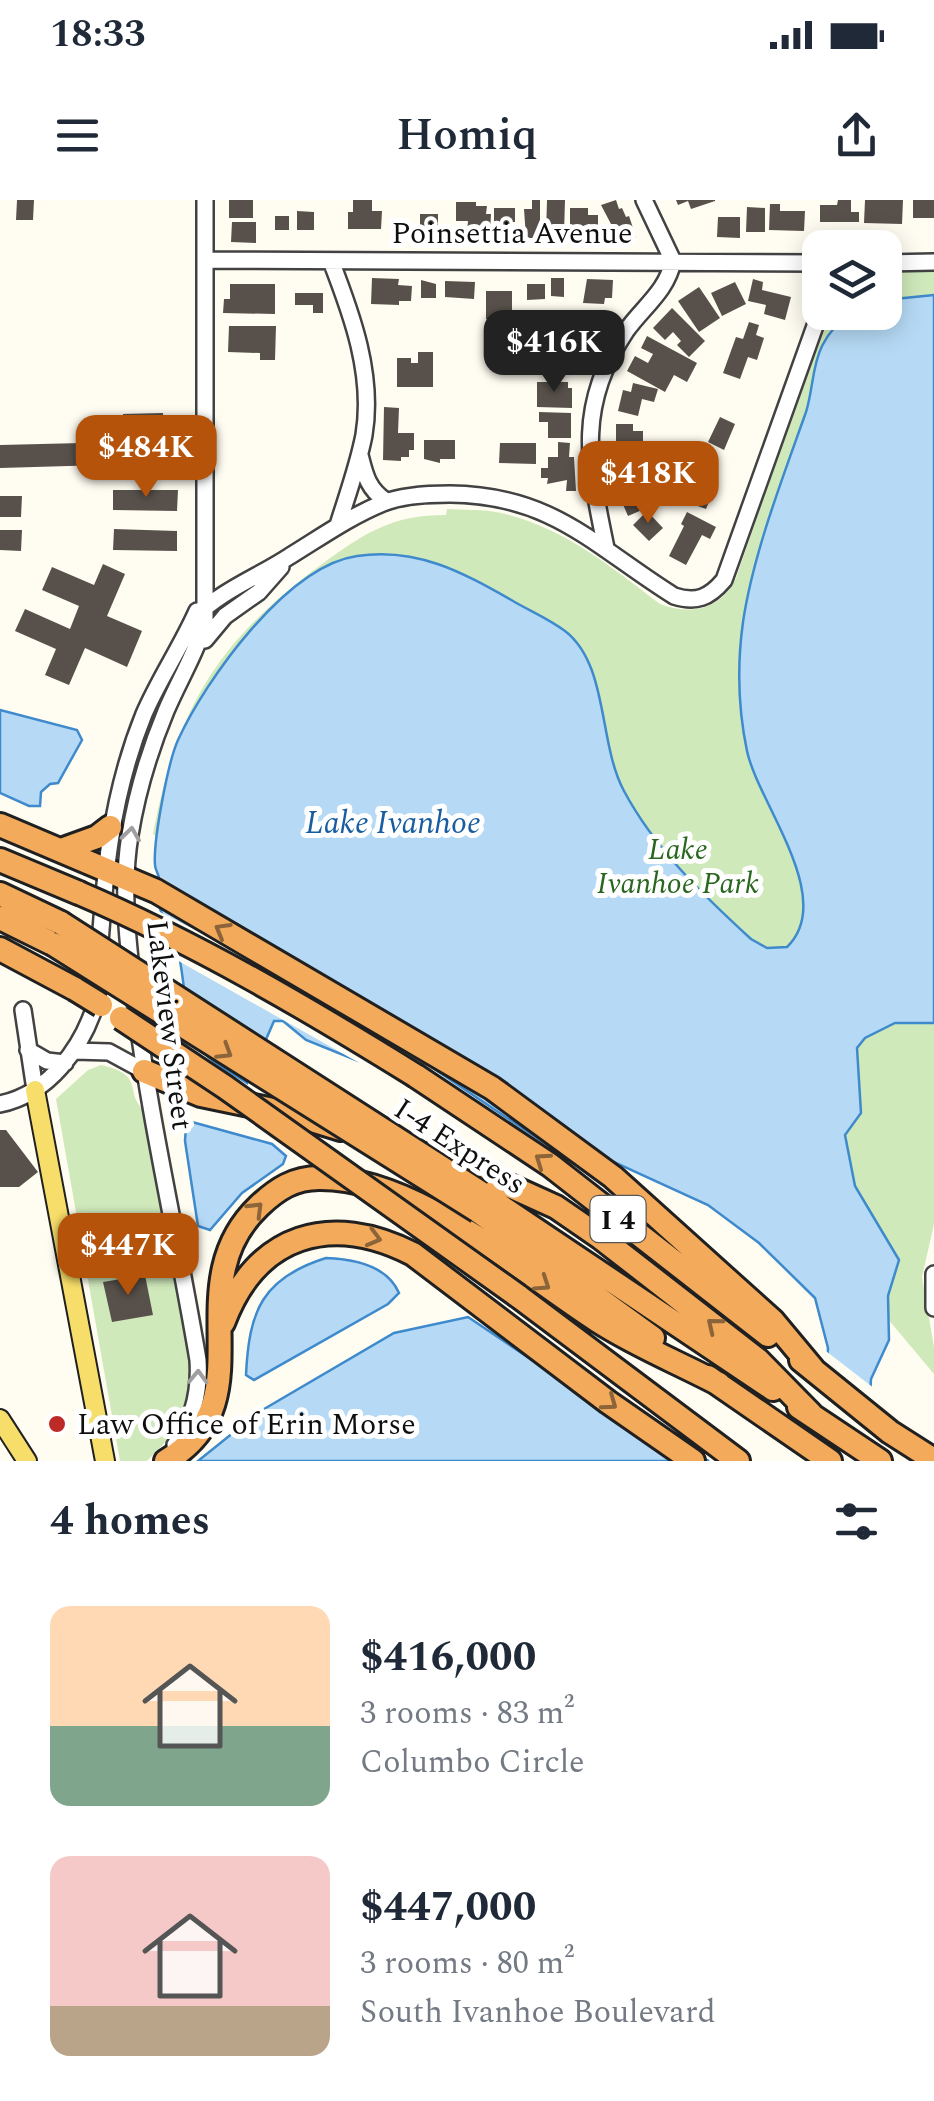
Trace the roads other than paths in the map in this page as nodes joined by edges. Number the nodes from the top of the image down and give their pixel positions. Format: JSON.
{"nodes":[{"id":1,"x":204,"y":200,"type":"edge"},
{"id":2,"x":644,"y":200,"type":"edge"},
{"id":3,"x":204,"y":260,"type":"junction"},
{"id":4,"x":331,"y":261,"type":"junction"},
{"id":5,"x":673,"y":261,"type":"junction"},
{"id":6,"x":934,"y":262,"type":"edge"},
{"id":7,"x":802,"y":263,"type":"edge"},
{"id":8,"x":902,"y":263,"type":"edge"},
{"id":9,"x":814,"y":330,"type":"edge"},
{"id":10,"x":360,"y":455,"type":"junction"},
{"id":11,"x":386,"y":501,"type":"junction"},
{"id":12,"x":338,"y":526,"type":"junction"},
{"id":13,"x":606,"y":548,"type":"junction"},
{"id":14,"x":290,"y":556,"type":"junction"},
{"id":15,"x":201,"y":606,"type":"junction"},
{"id":16,"x":191,"y":662,"type":"junction"},
{"id":17,"x":0,"y":825,"type":"edge"},
{"id":18,"x":110,"y":827,"type":"junction"},
{"id":19,"x":61,"y":850,"type":"junction"},
{"id":20,"x":0,"y":860,"type":"edge"},
{"id":21,"x":116,"y":874,"type":"junction"},
{"id":22,"x":0,"y":894,"type":"edge"},
{"id":23,"x":0,"y":918,"type":"edge"},
{"id":24,"x":57,"y":933,"type":"junction"},
{"id":25,"x":0,"y":949,"type":"edge"},
{"id":26,"x":0,"y":964,"type":"edge"},
{"id":27,"x":74,"y":994,"type":"junction"},
{"id":28,"x":22,"y":1010,"type":"dead end"},
{"id":29,"x":28,"y":1050,"type":"junction"},
{"id":30,"x":70,"y":1057,"type":"junction"},
{"id":31,"x":144,"y":1071,"type":"junction"},
{"id":32,"x":35,"y":1090,"type":"junction"},
{"id":33,"x":0,"y":1104,"type":"edge"},
{"id":34,"x":479,"y":1202,"type":"junction"},
{"id":35,"x":933,"y":1281,"type":"edge"},
{"id":36,"x":934,"y":1308,"type":"edge"},
{"id":37,"x":220,"y":1330,"type":"junction"},
{"id":38,"x":813,"y":1369,"type":"junction"},
{"id":39,"x":718,"y":1384,"type":"junction"},
{"id":40,"x":811,"y":1414,"type":"junction"},
{"id":41,"x":0,"y":1419,"type":"edge"},
{"id":42,"x":736,"y":1460,"type":"edge"},
{"id":43,"x":934,"y":1460,"type":"edge"},
{"id":44,"x":27,"y":1461,"type":"edge"},
{"id":45,"x":105,"y":1461,"type":"edge"},
{"id":46,"x":157,"y":1461,"type":"edge"},
{"id":47,"x":166,"y":1461,"type":"edge"},
{"id":48,"x":694,"y":1461,"type":"edge"},
{"id":49,"x":830,"y":1461,"type":"edge"},
{"id":50,"x":880,"y":1461,"type":"edge"}],
"edges":[{"from":1,"to":3,"type":"street","name":"Lakeview Street"},
{"from":2,"to":5,"type":"street"},
{"from":3,"to":4,"type":"street","name":"Poinsettia Avenue"},
{"from":3,"to":15,"type":"street","name":"Lakeview Street"},
{"from":4,"to":5,"type":"street","name":"Poinsettia Avenue"},
{"from":4,"to":10,"type":"street"},
{"from":5,"to":7,"type":"street","name":"Poinsettia Avenue"},
{"from":5,"to":13,"type":"street"},
{"from":6,"to":8,"type":"street"},
{"from":9,"to":13,"type":"street"},
{"from":10,"to":11,"type":"street"},
{"from":10,"to":12,"type":"street"},
{"from":11,"to":12,"type":"street"},
{"from":11,"to":13,"type":"street"},
{"from":12,"to":14,"type":"street"},
{"from":14,"to":15,"type":"street"},
{"from":14,"to":16,"type":"street"},
{"from":15,"to":16,"type":"street","name":"Lakeview Street"},
{"from":15,"to":18,"type":"street","name":"Lakeview Street"},
{"from":21,"to":16,"type":"street","name":"Lakeview Street","one_way":true},
{"from":17,"to":19,"type":"highway"},
{"from":18,"to":19,"type":"highway"},
{"from":18,"to":21,"type":"street","name":"Lakeview Street"},
{"from":19,"to":21,"type":"highway"},
{"from":38,"to":20,"type":"highway","number":"I 4","one_way":true,"bridge":true},
{"from":21,"to":30,"type":"street","name":"Lakeview Street"},
{"from":21,"to":31,"type":"street","name":"Lakeview Street"},
{"from":38,"to":21,"type":"highway","one_way":true},
{"from":22,"to":24,"type":"highway","name":"I-4 Express"},
{"from":23,"to":24,"type":"highway","name":"I-4 Express"},
{"from":24,"to":34,"type":"highway","name":"I-4 Express","bridge":true},
{"from":25,"to":27,"type":"highway"},
{"from":26,"to":27,"type":"highway"},
{"from":27,"to":42,"type":"highway","bridge":true},
{"from":28,"to":29,"type":"street"},
{"from":29,"to":30,"type":"street"},
{"from":29,"to":32,"type":"street"},
{"from":30,"to":31,"type":"street"},
{"from":30,"to":32,"type":"street"},
{"from":40,"to":31,"type":"highway","one_way":true},
{"from":46,"to":31,"type":"street","name":"Lakeview Street","one_way":true},
{"from":32,"to":33,"type":"street"},
{"from":32,"to":45,"type":"main road"},
{"from":34,"to":39,"type":"highway","name":"I-4 Express"},
{"from":34,"to":40,"type":"highway","name":"I-4 Express"},
{"from":35,"to":36,"type":"street"},
{"from":37,"to":39,"type":"highway","one_way":true},
{"from":37,"to":47,"type":"highway"},
{"from":37,"to":48,"type":"highway","one_way":true},
{"from":38,"to":43,"type":"highway","number":"I 4"},
{"from":39,"to":49,"type":"highway","name":"I-4 Express"},
{"from":40,"to":50,"type":"highway","name":"I-4 Express"},
{"from":41,"to":44,"type":"main road"}]}
